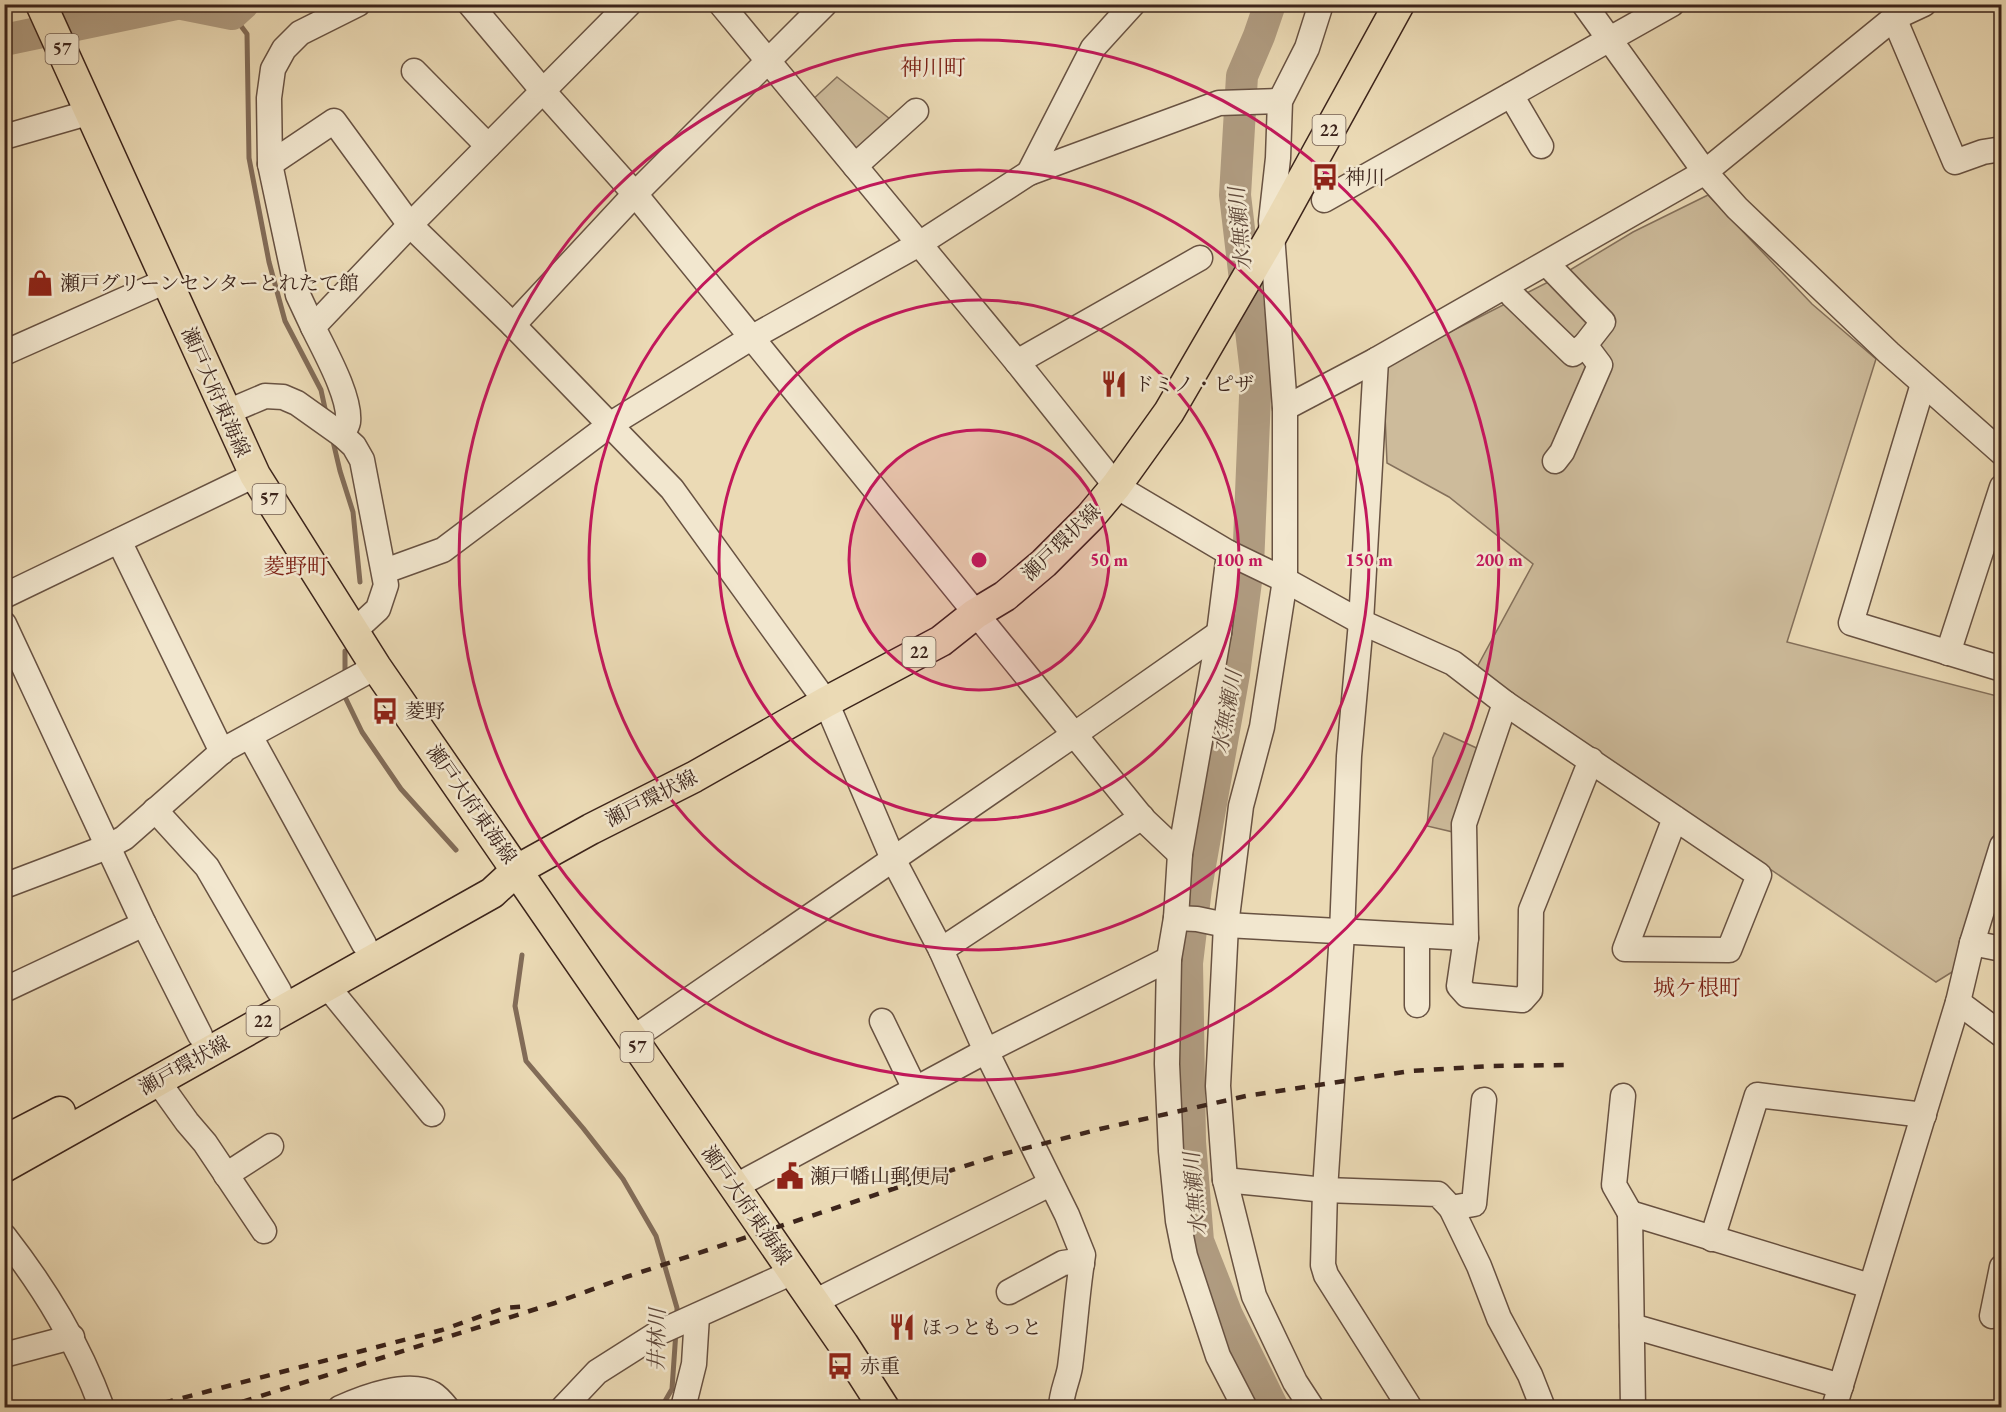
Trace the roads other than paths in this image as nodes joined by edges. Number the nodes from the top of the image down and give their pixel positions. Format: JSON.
{"nodes":[{"id":1,"x":41,"y":4,"type":"edge"},
{"id":2,"x":358,"y":4,"type":"edge"},
{"id":3,"x":470,"y":4,"type":"edge"},
{"id":4,"x":629,"y":4,"type":"edge"},
{"id":5,"x":721,"y":4,"type":"edge"},
{"id":6,"x":825,"y":4,"type":"edge"},
{"id":7,"x":1133,"y":4,"type":"edge"},
{"id":8,"x":1322,"y":4,"type":"edge"},
{"id":9,"x":1399,"y":4,"type":"edge"},
{"id":10,"x":1584,"y":4,"type":"edge"},
{"id":11,"x":1672,"y":4,"type":"edge"},
{"id":12,"x":1924,"y":4,"type":"edge"},
{"id":13,"x":1894,"y":18,"type":"junction"},
{"id":14,"x":1610,"y":40,"type":"junction"},
{"id":15,"x":769,"y":61,"type":"junction"},
{"id":16,"x":414,"y":71,"type":"dead end"},
{"id":17,"x":543,"y":91,"type":"junction"},
{"id":18,"x":1511,"y":95,"type":"junction"},
{"id":19,"x":1270,"y":101,"type":"junction"},
{"id":20,"x":87,"y":103,"type":"junction"},
{"id":21,"x":916,"y":111,"type":"dead end"},
{"id":22,"x":4,"y":137,"type":"edge"},
{"id":23,"x":488,"y":146,"type":"junction"},
{"id":24,"x":1541,"y":146,"type":"dead end"},
{"id":25,"x":2001,"y":149,"type":"edge"},
{"id":26,"x":270,"y":164,"type":"junction"},
{"id":27,"x":855,"y":166,"type":"junction"},
{"id":28,"x":1705,"y":172,"type":"junction"},
{"id":29,"x":1029,"y":173,"type":"junction"},
{"id":30,"x":635,"y":194,"type":"junction"},
{"id":31,"x":1324,"y":200,"type":"dead end"},
{"id":32,"x":410,"y":225,"type":"junction"},
{"id":33,"x":918,"y":243,"type":"junction"},
{"id":34,"x":1266,"y":246,"type":"junction"},
{"id":35,"x":1200,"y":258,"type":"dead end"},
{"id":36,"x":1547,"y":264,"type":"junction"},
{"id":37,"x":166,"y":281,"type":"junction"},
{"id":38,"x":1508,"y":286,"type":"junction"},
{"id":39,"x":513,"y":326,"type":"junction"},
{"id":40,"x":313,"y":327,"type":"junction"},
{"id":41,"x":751,"y":338,"type":"junction"},
{"id":42,"x":1585,"y":345,"type":"junction"},
{"id":43,"x":4,"y":353,"type":"edge"},
{"id":44,"x":1376,"y":360,"type":"junction"},
{"id":45,"x":1017,"y":362,"type":"junction"},
{"id":46,"x":1923,"y":384,"type":"junction"},
{"id":47,"x":1285,"y":408,"type":"junction"},
{"id":48,"x":225,"y":413,"type":"junction"},
{"id":49,"x":611,"y":424,"type":"junction"},
{"id":50,"x":342,"y":435,"type":"junction"},
{"id":51,"x":2001,"y":453,"type":"edge"},
{"id":52,"x":1555,"y":461,"type":"dead end"},
{"id":53,"x":255,"y":475,"type":"junction"},
{"id":54,"x":1116,"y":486,"type":"junction"},
{"id":55,"x":2001,"y":487,"type":"edge"},
{"id":56,"x":119,"y":541,"type":"junction"},
{"id":57,"x":1229,"y":553,"type":"junction"},
{"id":58,"x":385,"y":571,"type":"junction"},
{"id":59,"x":1285,"y":580,"type":"junction"},
{"id":60,"x":4,"y":596,"type":"edge"},
{"id":61,"x":975,"y":614,"type":"junction"},
{"id":62,"x":1361,"y":622,"type":"junction"},
{"id":63,"x":4,"y":624,"type":"edge"},
{"id":64,"x":353,"y":632,"type":"junction"},
{"id":65,"x":1219,"y":633,"type":"junction"},
{"id":66,"x":1948,"y":653,"type":"junction"},
{"id":67,"x":2001,"y":669,"type":"edge"},
{"id":68,"x":370,"y":671,"type":"junction"},
{"id":69,"x":826,"y":702,"type":"junction"},
{"id":70,"x":1505,"y":702,"type":"junction"},
{"id":71,"x":1075,"y":734,"type":"junction"},
{"id":72,"x":250,"y":736,"type":"junction"},
{"id":73,"x":222,"y":752,"type":"junction"},
{"id":74,"x":1591,"y":760,"type":"junction"},
{"id":75,"x":155,"y":810,"type":"junction"},
{"id":76,"x":1142,"y":817,"type":"junction"},
{"id":77,"x":1676,"y":818,"type":"junction"},
{"id":78,"x":107,"y":847,"type":"junction"},
{"id":79,"x":2001,"y":847,"type":"edge"},
{"id":80,"x":1180,"y":854,"type":"junction"},
{"id":81,"x":893,"y":859,"type":"junction"},
{"id":82,"x":517,"y":870,"type":"junction"},
{"id":83,"x":4,"y":886,"type":"edge"},
{"id":84,"x":1176,"y":918,"type":"junction"},
{"id":85,"x":144,"y":924,"type":"junction"},
{"id":86,"x":1226,"y":926,"type":"junction"},
{"id":87,"x":1342,"y":933,"type":"junction"},
{"id":88,"x":1417,"y":936,"type":"junction"},
{"id":89,"x":1466,"y":938,"type":"junction"},
{"id":90,"x":1972,"y":942,"type":"junction"},
{"id":91,"x":364,"y":944,"type":"junction"},
{"id":92,"x":2001,"y":949,"type":"edge"},
{"id":93,"x":940,"y":950,"type":"junction"},
{"id":94,"x":1168,"y":958,"type":"junction"},
{"id":95,"x":327,"y":986,"type":"junction"},
{"id":96,"x":4,"y":990,"type":"edge"},
{"id":97,"x":279,"y":991,"type":"junction"},
{"id":98,"x":1958,"y":1002,"type":"junction"},
{"id":99,"x":1416,"y":1005,"type":"dead end"},
{"id":100,"x":882,"y":1021,"type":"dead end"},
{"id":101,"x":200,"y":1035,"type":"junction"},
{"id":102,"x":2001,"y":1035,"type":"edge"},
{"id":103,"x":632,"y":1039,"type":"junction"},
{"id":104,"x":986,"y":1051,"type":"junction"},
{"id":105,"x":157,"y":1080,"type":"junction"},
{"id":106,"x":915,"y":1089,"type":"junction"},
{"id":107,"x":1623,"y":1096,"type":"dead end"},
{"id":108,"x":1484,"y":1100,"type":"dead end"},
{"id":109,"x":432,"y":1114,"type":"dead end"},
{"id":110,"x":1924,"y":1115,"type":"junction"},
{"id":111,"x":4,"y":1141,"type":"edge"},
{"id":112,"x":271,"y":1146,"type":"dead end"},
{"id":113,"x":4,"y":1167,"type":"edge"},
{"id":114,"x":226,"y":1175,"type":"junction"},
{"id":115,"x":1225,"y":1180,"type":"junction"},
{"id":116,"x":1050,"y":1184,"type":"junction"},
{"id":117,"x":734,"y":1187,"type":"junction"},
{"id":118,"x":1325,"y":1190,"type":"junction"},
{"id":119,"x":1451,"y":1208,"type":"junction"},
{"id":120,"x":1630,"y":1213,"type":"junction"},
{"id":121,"x":264,"y":1232,"type":"dead end"},
{"id":122,"x":4,"y":1236,"type":"edge"},
{"id":123,"x":1712,"y":1239,"type":"junction"},
{"id":124,"x":1082,"y":1264,"type":"junction"},
{"id":125,"x":2001,"y":1267,"type":"edge"},
{"id":126,"x":793,"y":1272,"type":"junction"},
{"id":127,"x":1870,"y":1286,"type":"junction"},
{"id":128,"x":1009,"y":1292,"type":"dead end"},
{"id":129,"x":814,"y":1302,"type":"junction"},
{"id":130,"x":697,"y":1316,"type":"junction"},
{"id":131,"x":1992,"y":1316,"type":"dead end"},
{"id":132,"x":1632,"y":1326,"type":"junction"},
{"id":133,"x":72,"y":1336,"type":"junction"},
{"id":134,"x":4,"y":1355,"type":"edge"},
{"id":135,"x":1837,"y":1397,"type":"edge"},
{"id":136,"x":102,"y":1407,"type":"edge"},
{"id":137,"x":340,"y":1407,"type":"edge"},
{"id":138,"x":447,"y":1407,"type":"edge"},
{"id":139,"x":563,"y":1407,"type":"edge"},
{"id":140,"x":683,"y":1407,"type":"edge"},
{"id":141,"x":885,"y":1407,"type":"edge"},
{"id":142,"x":1061,"y":1407,"type":"edge"},
{"id":143,"x":1245,"y":1407,"type":"edge"},
{"id":144,"x":1312,"y":1407,"type":"edge"},
{"id":145,"x":1410,"y":1407,"type":"edge"},
{"id":146,"x":1543,"y":1407,"type":"edge"},
{"id":147,"x":1633,"y":1407,"type":"edge"}],
"edges":[{"from":1,"to":20,"type":"main road","name":"瀬戸大府東海線","number":"57"},
{"from":2,"to":26,"type":"street"},
{"from":3,"to":17,"type":"street"},
{"from":4,"to":17,"type":"street"},
{"from":5,"to":15,"type":"street"},
{"from":6,"to":15,"type":"street"},
{"from":7,"to":29,"type":"street"},
{"from":8,"to":19,"type":"street"},
{"from":9,"to":34,"type":"main road","name":"瀬戸環状線","number":"22"},
{"from":10,"to":14,"type":"street"},
{"from":11,"to":14,"type":"street"},
{"from":12,"to":13,"type":"street"},
{"from":13,"to":25,"type":"street"},
{"from":13,"to":28,"type":"street"},
{"from":14,"to":18,"type":"street"},
{"from":14,"to":28,"type":"street"},
{"from":15,"to":27,"type":"street"},
{"from":15,"to":30,"type":"street"},
{"from":16,"to":23,"type":"street"},
{"from":17,"to":23,"type":"street"},
{"from":17,"to":30,"type":"street"},
{"from":18,"to":24,"type":"street"},
{"from":18,"to":31,"type":"street"},
{"from":19,"to":29,"type":"street"},
{"from":19,"to":34,"type":"street"},
{"from":20,"to":22,"type":"street"},
{"from":20,"to":37,"type":"main road","name":"瀬戸大府東海線","number":"57"},
{"from":21,"to":27,"type":"street"},
{"from":23,"to":32,"type":"street"},
{"from":26,"to":32,"type":"street"},
{"from":26,"to":40,"type":"street"},
{"from":27,"to":33,"type":"street"},
{"from":28,"to":36,"type":"street"},
{"from":28,"to":46,"type":"street"},
{"from":29,"to":33,"type":"street"},
{"from":30,"to":39,"type":"street"},
{"from":30,"to":41,"type":"street"},
{"from":32,"to":39,"type":"street"},
{"from":32,"to":40,"type":"street"},
{"from":33,"to":41,"type":"street"},
{"from":33,"to":45,"type":"street"},
{"from":34,"to":47,"type":"street"},
{"from":34,"to":54,"type":"main road","name":"瀬戸環状線","number":"22"},
{"from":35,"to":45,"type":"street"},
{"from":36,"to":38,"type":"street"},
{"from":36,"to":42,"type":"street"},
{"from":37,"to":43,"type":"street"},
{"from":37,"to":48,"type":"main road","name":"瀬戸大府東海線","number":"57"},
{"from":38,"to":42,"type":"street"},
{"from":38,"to":44,"type":"street"},
{"from":39,"to":49,"type":"street"},
{"from":40,"to":50,"type":"street"},
{"from":41,"to":49,"type":"street"},
{"from":41,"to":61,"type":"street"},
{"from":42,"to":52,"type":"street"},
{"from":44,"to":47,"type":"street"},
{"from":44,"to":62,"type":"street"},
{"from":45,"to":54,"type":"street"},
{"from":46,"to":51,"type":"street"},
{"from":46,"to":66,"type":"street"},
{"from":47,"to":59,"type":"street"},
{"from":48,"to":50,"type":"street"},
{"from":48,"to":53,"type":"main road","name":"瀬戸大府東海線","number":"57"},
{"from":49,"to":58,"type":"street"},
{"from":49,"to":69,"type":"street"},
{"from":50,"to":58,"type":"street"},
{"from":53,"to":56,"type":"street"},
{"from":53,"to":64,"type":"main road","name":"瀬戸大府東海線","number":"57"},
{"from":54,"to":57,"type":"street"},
{"from":54,"to":61,"type":"main road","name":"瀬戸環状線","number":"22"},
{"from":55,"to":66,"type":"street"},
{"from":56,"to":60,"type":"street"},
{"from":56,"to":73,"type":"street"},
{"from":57,"to":59,"type":"street"},
{"from":57,"to":65,"type":"street"},
{"from":58,"to":64,"type":"street"},
{"from":59,"to":62,"type":"street"},
{"from":59,"to":86,"type":"street"},
{"from":61,"to":69,"type":"main road","name":"瀬戸環状線","number":"22"},
{"from":61,"to":71,"type":"street"},
{"from":62,"to":70,"type":"street"},
{"from":62,"to":87,"type":"street"},
{"from":63,"to":78,"type":"street"},
{"from":64,"to":68,"type":"main road","name":"瀬戸大府東海線","number":"57"},
{"from":65,"to":71,"type":"street"},
{"from":65,"to":80,"type":"street"},
{"from":66,"to":67,"type":"street"},
{"from":68,"to":72,"type":"street"},
{"from":68,"to":82,"type":"main road","name":"瀬戸大府東海線","number":"57"},
{"from":69,"to":81,"type":"street"},
{"from":69,"to":82,"type":"main road","name":"瀬戸環状線","number":"22"},
{"from":70,"to":74,"type":"street"},
{"from":70,"to":89,"type":"street"},
{"from":71,"to":76,"type":"street"},
{"from":71,"to":81,"type":"street"},
{"from":72,"to":73,"type":"street"},
{"from":72,"to":91,"type":"street"},
{"from":73,"to":75,"type":"street"},
{"from":74,"to":77,"type":"street"},
{"from":74,"to":89,"type":"street"},
{"from":75,"to":78,"type":"street"},
{"from":75,"to":97,"type":"street"},
{"from":76,"to":80,"type":"street"},
{"from":76,"to":93,"type":"street"},
{"from":77,"to":77,"type":"street"},
{"from":78,"to":83,"type":"street"},
{"from":78,"to":85,"type":"street"},
{"from":79,"to":90,"type":"street"},
{"from":80,"to":84,"type":"street"},
{"from":81,"to":93,"type":"street"},
{"from":81,"to":103,"type":"street"},
{"from":82,"to":91,"type":"main road","name":"瀬戸環状線","number":"22"},
{"from":82,"to":95,"type":"main road","name":"瀬戸環状線","number":"22"},
{"from":82,"to":103,"type":"main road","name":"瀬戸大府東海線","number":"57"},
{"from":84,"to":86,"type":"street"},
{"from":84,"to":94,"type":"street"},
{"from":85,"to":96,"type":"street"},
{"from":85,"to":101,"type":"street"},
{"from":86,"to":87,"type":"street"},
{"from":86,"to":115,"type":"street"},
{"from":87,"to":88,"type":"street"},
{"from":87,"to":118,"type":"street"},
{"from":88,"to":89,"type":"street"},
{"from":88,"to":99,"type":"street"},
{"from":90,"to":92,"type":"street"},
{"from":90,"to":98,"type":"street"},
{"from":91,"to":97,"type":"main road","name":"瀬戸環状線","number":"22"},
{"from":93,"to":104,"type":"street"},
{"from":94,"to":104,"type":"street"},
{"from":94,"to":143,"type":"street"},
{"from":95,"to":105,"type":"main road","name":"瀬戸環状線","number":"22"},
{"from":95,"to":109,"type":"street"},
{"from":97,"to":101,"type":"main road","name":"瀬戸環状線","number":"22"},
{"from":98,"to":102,"type":"street"},
{"from":98,"to":110,"type":"street"},
{"from":100,"to":106,"type":"street"},
{"from":101,"to":111,"type":"main road","name":"瀬戸環状線","number":"22"},
{"from":103,"to":117,"type":"main road","name":"瀬戸大府東海線","number":"57"},
{"from":104,"to":106,"type":"street"},
{"from":104,"to":116,"type":"street"},
{"from":105,"to":113,"type":"main road","name":"瀬戸環状線","number":"22"},
{"from":105,"to":114,"type":"street"},
{"from":106,"to":117,"type":"street"},
{"from":107,"to":120,"type":"street"},
{"from":108,"to":119,"type":"street"},
{"from":110,"to":123,"type":"street"},
{"from":110,"to":127,"type":"street"},
{"from":112,"to":114,"type":"street"},
{"from":114,"to":121,"type":"street"},
{"from":115,"to":118,"type":"street"},
{"from":115,"to":144,"type":"street"},
{"from":116,"to":124,"type":"street"},
{"from":116,"to":129,"type":"street"},
{"from":117,"to":126,"type":"main road","name":"瀬戸大府東海線","number":"57"},
{"from":118,"to":119,"type":"street"},
{"from":118,"to":145,"type":"street"},
{"from":119,"to":146,"type":"street"},
{"from":120,"to":123,"type":"street"},
{"from":120,"to":132,"type":"street"},
{"from":122,"to":133,"type":"street"},
{"from":123,"to":127,"type":"street"},
{"from":124,"to":128,"type":"street"},
{"from":124,"to":142,"type":"street"},
{"from":125,"to":131,"type":"street"},
{"from":126,"to":129,"type":"main road","name":"瀬戸大府東海線","number":"57"},
{"from":126,"to":130,"type":"street"},
{"from":127,"to":135,"type":"street"},
{"from":129,"to":141,"type":"main road","name":"瀬戸大府東海線","number":"57"},
{"from":130,"to":139,"type":"street"},
{"from":130,"to":140,"type":"street"},
{"from":132,"to":135,"type":"street"},
{"from":132,"to":147,"type":"street"},
{"from":133,"to":134,"type":"street"},
{"from":133,"to":136,"type":"street"},
{"from":137,"to":138,"type":"street"}]}
